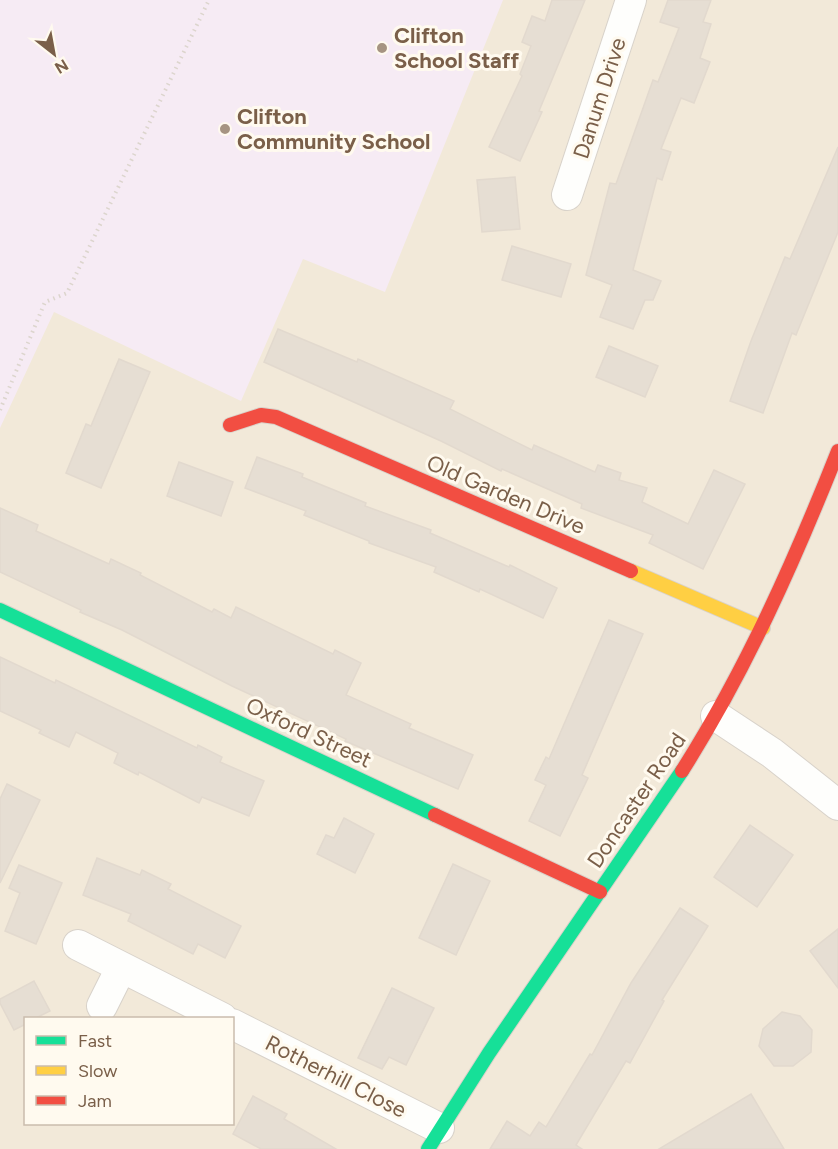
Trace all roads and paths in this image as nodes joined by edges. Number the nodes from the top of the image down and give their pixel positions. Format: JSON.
{"nodes":[{"id":1,"x":208,"y":0,"type":"edge"},
{"id":2,"x":631,"y":0,"type":"edge"},
{"id":3,"x":567,"y":195,"type":"dead end"},
{"id":4,"x":0,"y":410,"type":"edge"},
{"id":5,"x":230,"y":425,"type":"dead end"},
{"id":6,"x":838,"y":451,"type":"edge"},
{"id":7,"x":0,"y":610,"type":"edge"},
{"id":8,"x":763,"y":628,"type":"junction"},
{"id":9,"x":716,"y":716,"type":"junction"},
{"id":10,"x":838,"y":805,"type":"edge"},
{"id":11,"x":600,"y":892,"type":"junction"},
{"id":12,"x":78,"y":945,"type":"dead end"},
{"id":13,"x":121,"y":968,"type":"junction"},
{"id":14,"x":102,"y":1006,"type":"dead end"},
{"id":15,"x":220,"y":1017,"type":"edge"},
{"id":16,"x":234,"y":1025,"type":"edge"},
{"id":17,"x":434,"y":1138,"type":"edge"}],
"edges":[{"from":1,"to":4,"type":"path"},
{"from":2,"to":3,"type":"street","name":"Danum Drive"},
{"from":5,"to":8,"type":"street","name":"Old Garden Drive"},
{"from":6,"to":8,"type":"street","name":"Doncaster Road"},
{"from":7,"to":11,"type":"street","name":"Oxford Street"},
{"from":8,"to":9,"type":"street","name":"Doncaster Road"},
{"from":9,"to":10,"type":"street"},
{"from":9,"to":11,"type":"street","name":"Doncaster Road"},
{"from":11,"to":17,"type":"street","name":"Doncaster Road"},
{"from":12,"to":13,"type":"street"},
{"from":13,"to":14,"type":"street"},
{"from":13,"to":15,"type":"street"},
{"from":16,"to":17,"type":"street","name":"Rotherhill Close"}]}
